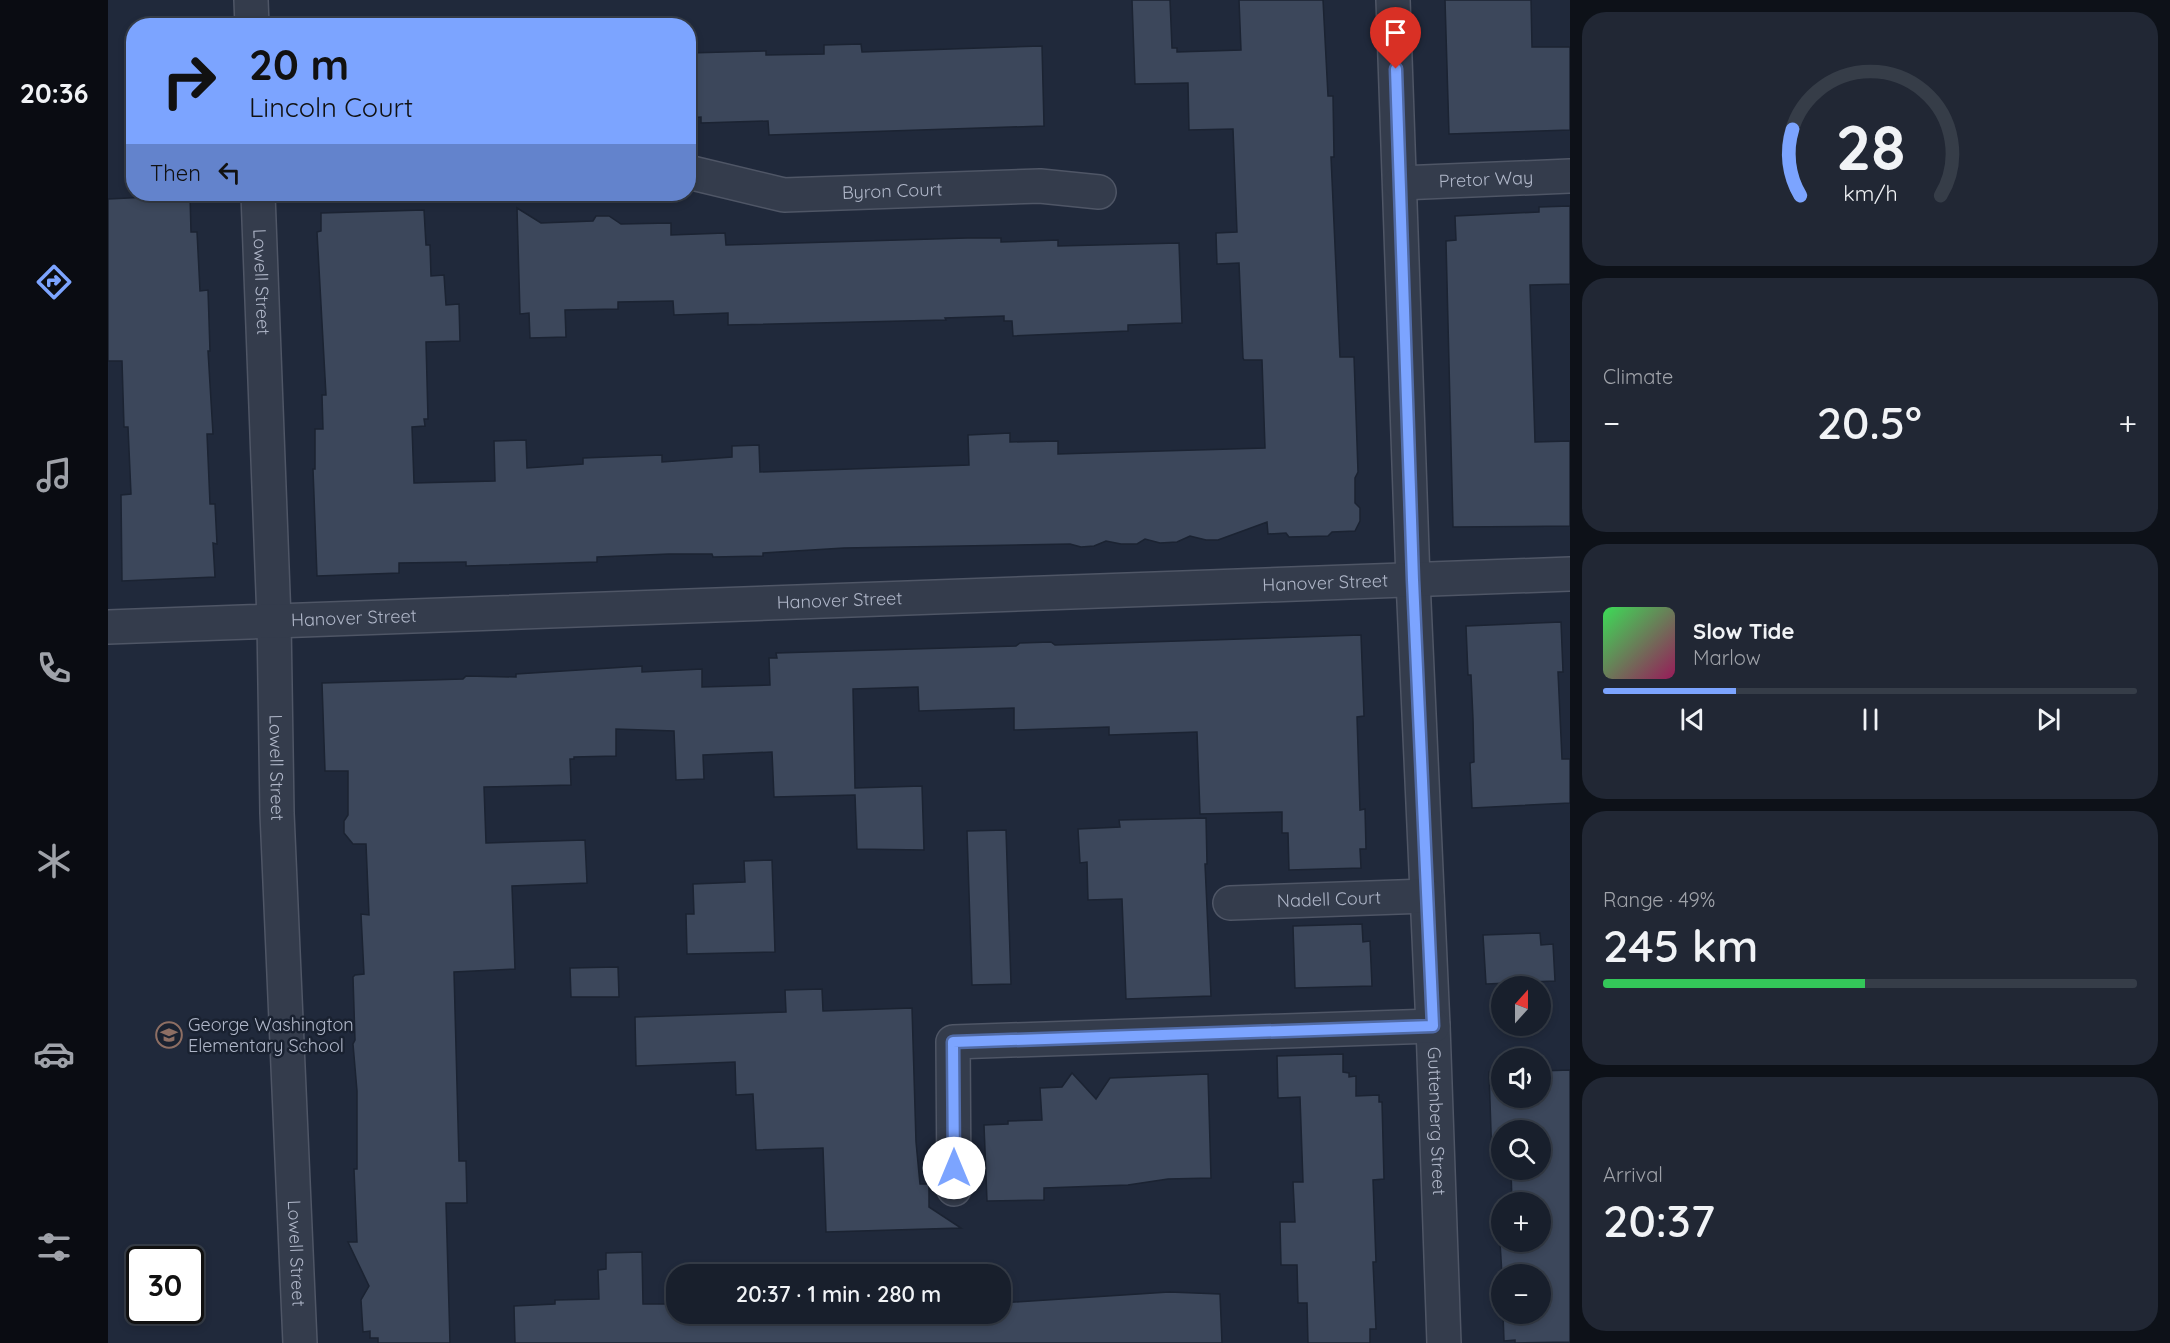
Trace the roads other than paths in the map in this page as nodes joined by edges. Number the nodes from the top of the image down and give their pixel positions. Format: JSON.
{"nodes":[{"id":1,"x":251,"y":0,"type":"edge"},
{"id":2,"x":1393,"y":0,"type":"edge"},
{"id":3,"x":252,"y":18,"type":"edge"},
{"id":4,"x":696,"y":174,"type":"edge"},
{"id":5,"x":1570,"y":176,"type":"edge"},
{"id":6,"x":1400,"y":183,"type":"junction"},
{"id":7,"x":1099,"y":192,"type":"dead end"},
{"id":8,"x":258,"y":201,"type":"edge"},
{"id":9,"x":1570,"y":574,"type":"edge"},
{"id":10,"x":1413,"y":580,"type":"junction"},
{"id":11,"x":274,"y":620,"type":"junction"},
{"id":12,"x":108,"y":627,"type":"edge"},
{"id":13,"x":1427,"y":896,"type":"junction"},
{"id":14,"x":1230,"y":903,"type":"dead end"},
{"id":15,"x":1433,"y":1026,"type":"junction"},
{"id":16,"x":954,"y":1189,"type":"dead end"},
{"id":17,"x":300,"y":1343,"type":"edge"},
{"id":18,"x":1444,"y":1343,"type":"edge"}],
"edges":[{"from":1,"to":3,"type":"street"},
{"from":2,"to":6,"type":"street","name":"Guttenberg Street"},
{"from":4,"to":7,"type":"street","name":"Byron Court"},
{"from":5,"to":6,"type":"street","name":"Pretor Way"},
{"from":6,"to":10,"type":"street","name":"Guttenberg Street"},
{"from":8,"to":11,"type":"street","name":"Lowell Street"},
{"from":9,"to":10,"type":"street","name":"Hanover Street"},
{"from":10,"to":11,"type":"street","name":"Hanover Street"},
{"from":10,"to":13,"type":"street","name":"Guttenberg Street"},
{"from":11,"to":12,"type":"street","name":"Hanover Street"},
{"from":11,"to":17,"type":"street","name":"Lowell Street"},
{"from":13,"to":14,"type":"street","name":"Nadell Court"},
{"from":13,"to":15,"type":"street","name":"Guttenberg Street"},
{"from":15,"to":16,"type":"street"},
{"from":15,"to":18,"type":"street","name":"Guttenberg Street"}]}
